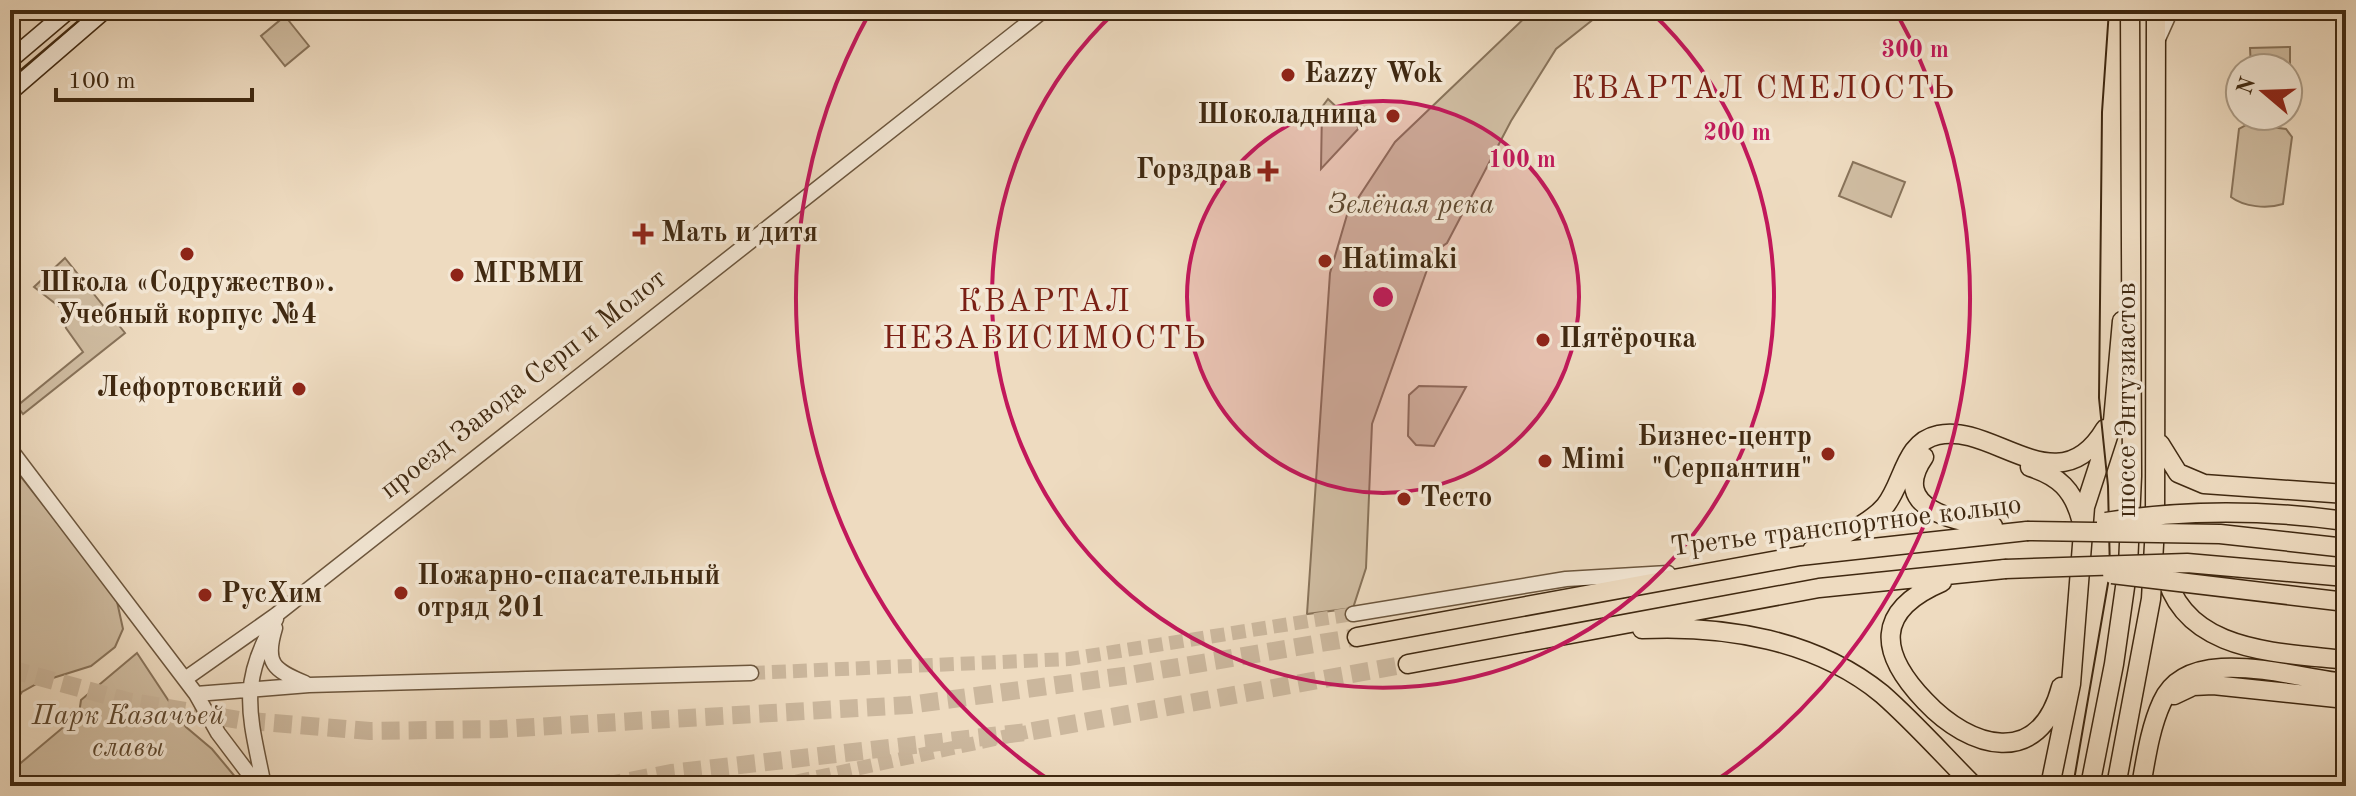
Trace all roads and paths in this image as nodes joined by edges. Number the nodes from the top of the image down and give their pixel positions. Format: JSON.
{"nodes":[{"id":1,"x":69,"y":10,"type":"edge"},
{"id":2,"x":105,"y":10,"type":"edge"},
{"id":3,"x":1044,"y":10,"type":"edge"},
{"id":4,"x":2130,"y":10,"type":"edge"},
{"id":5,"x":2156,"y":10,"type":"edge"},
{"id":6,"x":2171,"y":10,"type":"edge"},
{"id":7,"x":2157,"y":43,"type":"junction"},
{"id":8,"x":10,"y":60,"type":"edge"},
{"id":9,"x":10,"y":92,"type":"edge"},
{"id":10,"x":2130,"y":266,"type":"junction"},
{"id":11,"x":2114,"y":392,"type":"junction"},
{"id":12,"x":2157,"y":438,"type":"junction"},
{"id":13,"x":10,"y":449,"type":"edge"},
{"id":14,"x":2342,"y":494,"type":"edge"},
{"id":15,"x":2346,"y":521,"type":"edge"},
{"id":16,"x":2155,"y":526,"type":"junction"},
{"id":17,"x":2062,"y":529,"type":"junction"},
{"id":18,"x":2027,"y":531,"type":"junction"},
{"id":19,"x":2346,"y":548,"type":"edge"},
{"id":20,"x":1800,"y":556,"type":"junction"},
{"id":21,"x":2084,"y":561,"type":"junction"},
{"id":22,"x":2054,"y":567,"type":"junction"},
{"id":23,"x":2005,"y":569,"type":"junction"},
{"id":24,"x":1712,"y":571,"type":"junction"},
{"id":25,"x":2346,"y":577,"type":"edge"},
{"id":26,"x":2346,"y":602,"type":"edge"},
{"id":27,"x":280,"y":612,"type":"junction"},
{"id":28,"x":1353,"y":614,"type":"tunnel mouth"},
{"id":29,"x":1568,"y":633,"type":"junction"},
{"id":30,"x":1357,"y":637,"type":"tunnel mouth"},
{"id":31,"x":2075,"y":639,"type":"junction"},
{"id":32,"x":2346,"y":660,"type":"edge"},
{"id":33,"x":1408,"y":664,"type":"tunnel mouth"},
{"id":34,"x":751,"y":673,"type":"tunnel mouth"},
{"id":35,"x":185,"y":679,"type":"junction"},
{"id":36,"x":2346,"y":683,"type":"edge"},
{"id":37,"x":309,"y":685,"type":"junction"},
{"id":38,"x":251,"y":688,"type":"junction"},
{"id":39,"x":196,"y":694,"type":"junction"},
{"id":40,"x":2346,"y":699,"type":"edge"},
{"id":41,"x":2152,"y":731,"type":"junction"},
{"id":42,"x":243,"y":766,"type":"junction"},
{"id":43,"x":249,"y":786,"type":"edge"},
{"id":44,"x":258,"y":786,"type":"edge"},
{"id":45,"x":264,"y":786,"type":"edge"},
{"id":46,"x":1974,"y":786,"type":"edge"},
{"id":47,"x":2050,"y":786,"type":"edge"},
{"id":48,"x":2090,"y":786,"type":"edge"},
{"id":49,"x":2116,"y":786,"type":"edge"},
{"id":50,"x":2141,"y":786,"type":"edge"}],
"edges":[{"from":1,"to":8,"type":"main road"},
{"from":2,"to":9,"type":"main road"},
{"from":3,"to":27,"type":"street","name":"проезд Завода Серп и Молот"},
{"from":4,"to":10,"type":"main road","name":"шоссе Энтузиастов"},
{"from":5,"to":7,"type":"main road","name":"шоссе Энтузиастов"},
{"from":6,"to":7,"type":"street"},
{"from":7,"to":12,"type":"main road","name":"шоссе Энтузиастов"},
{"from":10,"to":11,"type":"main road"},
{"from":10,"to":48,"type":"main road","name":"шоссе Энтузиастов"},
{"from":11,"to":20,"type":"main road"},
{"from":11,"to":21,"type":"main road"},
{"from":12,"to":14,"type":"main road"},
{"from":12,"to":16,"type":"main road","name":"шоссе Энтузиастов"},
{"from":13,"to":35,"type":"street"},
{"from":15,"to":17,"type":"main road","bridge":true},
{"from":16,"to":32,"type":"main road"},
{"from":16,"to":49,"type":"main road","name":"шоссе Энтузиастов"},
{"from":17,"to":18,"type":"main road","name":"Третье транспортное кольцо","bridge":true},
{"from":17,"to":19,"type":"main road","name":"Третье транспортное кольцо","bridge":true},
{"from":18,"to":20,"type":"main road","name":"Третье транспортное кольцо"},
{"from":18,"to":21,"type":"main road"},
{"from":20,"to":24,"type":"main road","name":"Третье транспортное кольцо"},
{"from":21,"to":31,"type":"main road"},
{"from":22,"to":23,"type":"main road","name":"Третье транспортное кольцо","bridge":true},
{"from":22,"to":25,"type":"main road","name":"Третье транспортное кольцо","bridge":true},
{"from":22,"to":26,"type":"main road","bridge":true},
{"from":23,"to":29,"type":"main road","name":"Третье транспортное кольцо"},
{"from":23,"to":31,"type":"main road"},
{"from":24,"to":28,"type":"street"},
{"from":24,"to":30,"type":"main road","name":"Третье транспортное кольцо"},
{"from":27,"to":35,"type":"street","name":"проезд Завода Серп и Молот"},
{"from":27,"to":37,"type":"street"},
{"from":27,"to":38,"type":"street"},
{"from":29,"to":33,"type":"main road","name":"Третье транспортное кольцо"},
{"from":29,"to":46,"type":"main road"},
{"from":31,"to":47,"type":"main road"},
{"from":34,"to":37,"type":"street"},
{"from":35,"to":39,"type":"street"},
{"from":36,"to":41,"type":"main road"},
{"from":37,"to":38,"type":"street"},
{"from":38,"to":39,"type":"street"},
{"from":38,"to":45,"type":"street"},
{"from":39,"to":42,"type":"street"},
{"from":40,"to":41,"type":"main road"},
{"from":41,"to":50,"type":"main road"},
{"from":42,"to":43,"type":"street"},
{"from":42,"to":44,"type":"street"}]}
